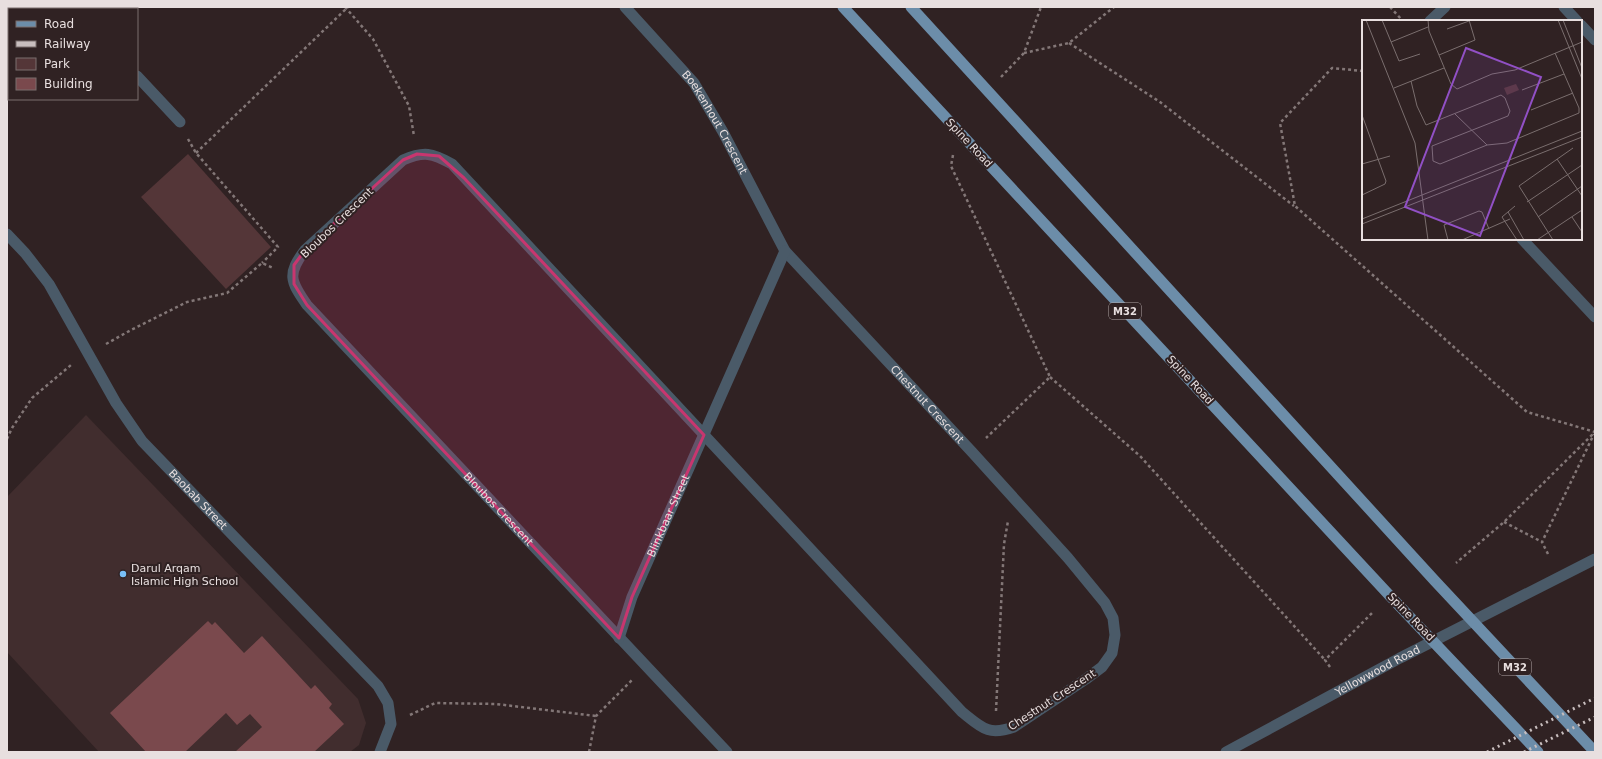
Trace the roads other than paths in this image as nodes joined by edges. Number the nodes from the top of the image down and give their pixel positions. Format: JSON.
{"nodes":[{"id":1,"x":625,"y":7,"type":"edge"},
{"id":2,"x":843,"y":7,"type":"edge"},
{"id":3,"x":911,"y":7,"type":"edge"},
{"id":4,"x":1445,"y":7,"type":"edge"},
{"id":5,"x":1564,"y":7,"type":"edge"},
{"id":6,"x":1431,"y":20,"type":"edge"},
{"id":7,"x":1576,"y":20,"type":"edge"},
{"id":8,"x":1582,"y":26,"type":"edge"},
{"id":9,"x":1595,"y":40,"type":"edge"},
{"id":10,"x":138,"y":77,"type":"edge"},
{"id":11,"x":180,"y":122,"type":"dead end"},
{"id":12,"x":7,"y":234,"type":"edge"},
{"id":13,"x":1523,"y":240,"type":"edge"},
{"id":14,"x":785,"y":251,"type":"junction"},
{"id":15,"x":1595,"y":317,"type":"edge"},
{"id":16,"x":704,"y":435,"type":"junction"},
{"id":17,"x":1595,"y":559,"type":"edge"},
{"id":18,"x":619,"y":638,"type":"junction"},
{"id":19,"x":380,"y":752,"type":"edge"},
{"id":20,"x":727,"y":752,"type":"edge"},
{"id":21,"x":1226,"y":752,"type":"edge"},
{"id":22,"x":1538,"y":752,"type":"edge"},
{"id":23,"x":1595,"y":752,"type":"edge"}],
"edges":[{"from":1,"to":14,"type":"street","name":"Boekenhout Crescent"},
{"from":2,"to":22,"type":"main road","name":"Spine Road","number":"M32"},
{"from":3,"to":23,"type":"main road","number":"M32"},
{"from":4,"to":6,"type":"street"},
{"from":5,"to":7,"type":"street"},
{"from":8,"to":9,"type":"street"},
{"from":10,"to":11,"type":"street"},
{"from":12,"to":19,"type":"street","name":"Baobab Street"},
{"from":13,"to":15,"type":"street"},
{"from":14,"to":16,"type":"street","name":"Blinkbaar Street"},
{"from":14,"to":16,"type":"street","name":"Chestnut Crescent"},
{"from":16,"to":18,"type":"street","name":"Blinkbaar Street"},
{"from":16,"to":18,"type":"street","name":"Bloubos Crescent"},
{"from":17,"to":21,"type":"street","name":"Yellowwood Road"},
{"from":18,"to":20,"type":"street"}]}
